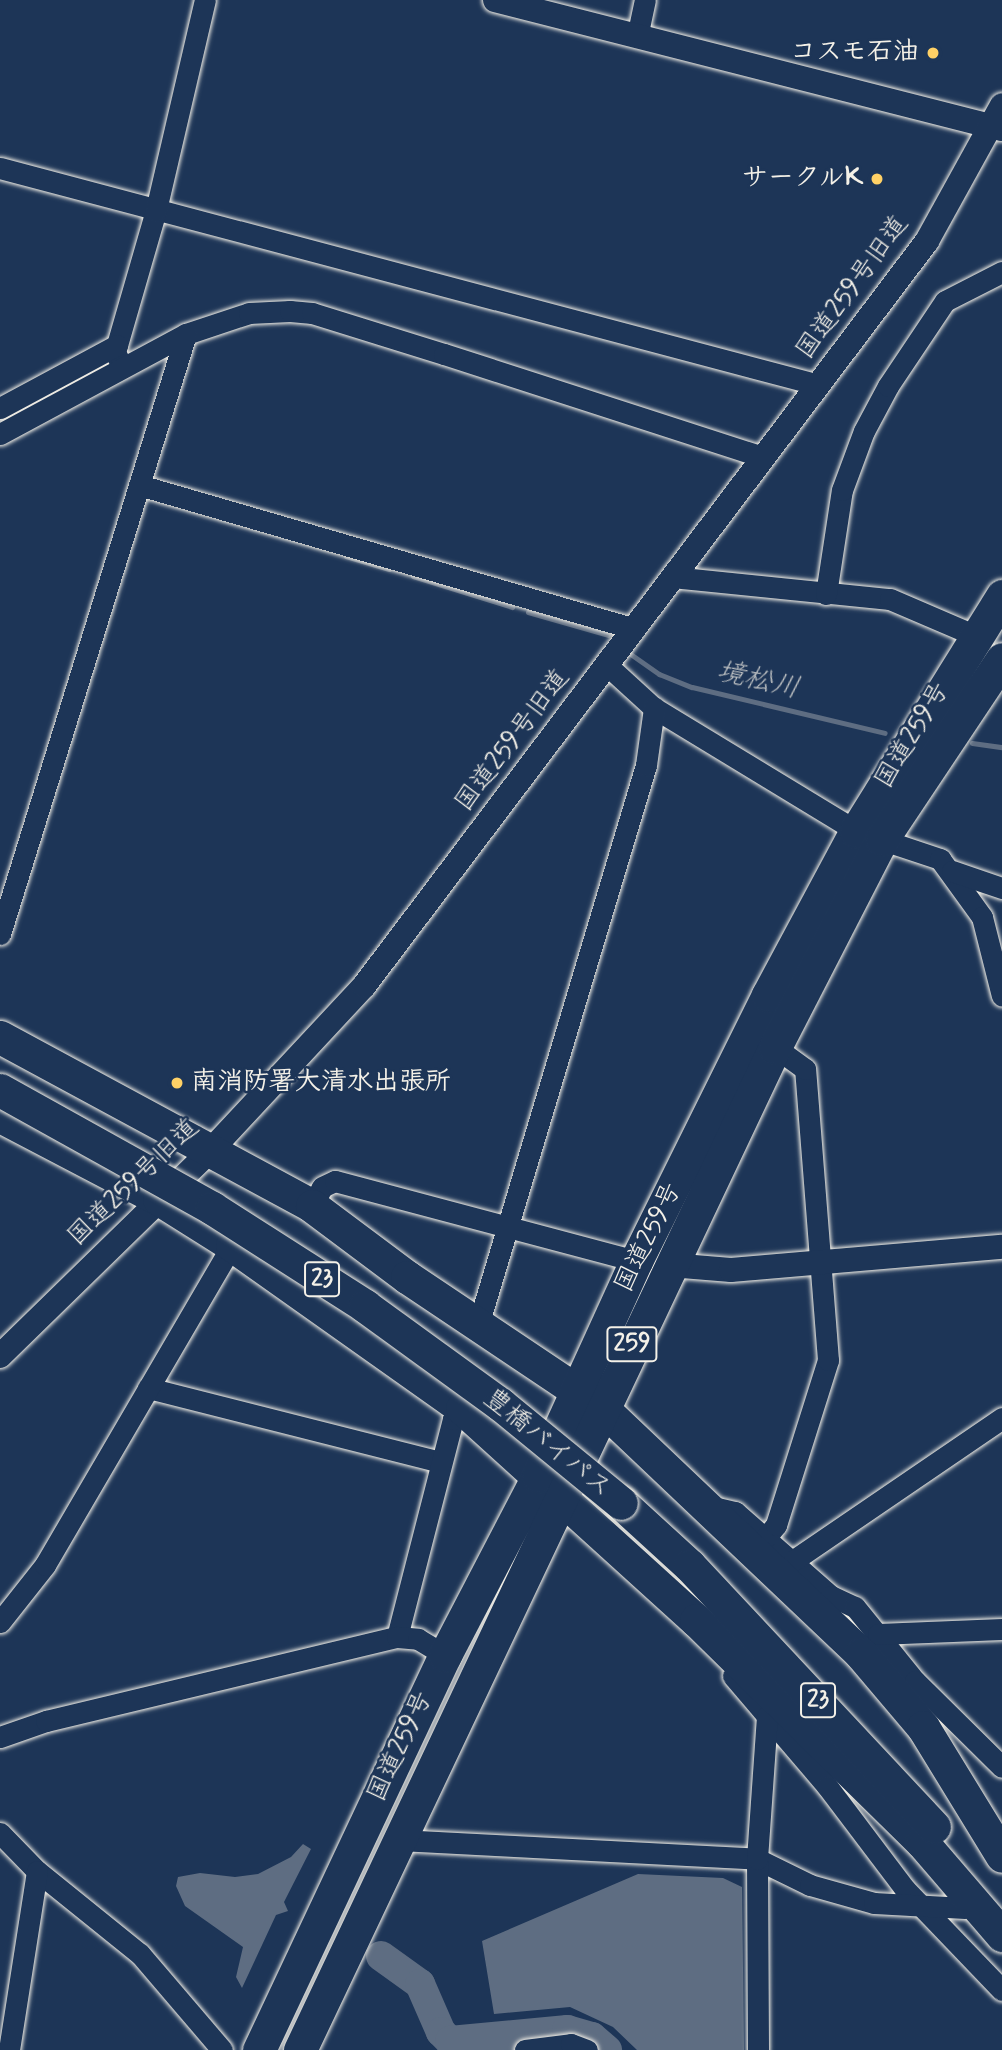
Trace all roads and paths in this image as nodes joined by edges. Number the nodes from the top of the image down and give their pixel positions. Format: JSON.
{"nodes":[{"id":1,"x":205,"y":0,"type":"edge"},
{"id":2,"x":495,"y":0,"type":"edge"},
{"id":3,"x":645,"y":0,"type":"edge"},
{"id":4,"x":637,"y":37,"type":"junction"},
{"id":5,"x":1002,"y":105,"type":"edge"},
{"id":6,"x":996,"y":128,"type":"edge"},
{"id":7,"x":0,"y":168,"type":"edge"},
{"id":8,"x":156,"y":210,"type":"junction"},
{"id":9,"x":1002,"y":272,"type":"edge"},
{"id":10,"x":186,"y":334,"type":"junction"},
{"id":11,"x":120,"y":355,"type":"junction"},
{"id":12,"x":818,"y":385,"type":"junction"},
{"id":13,"x":0,"y":408,"type":"edge"},
{"id":14,"x":0,"y":434,"type":"edge"},
{"id":15,"x":763,"y":457,"type":"junction"},
{"id":16,"x":139,"y":485,"type":"junction"},
{"id":17,"x":672,"y":576,"type":"junction"},
{"id":18,"x":826,"y":593,"type":"junction"},
{"id":19,"x":1002,"y":596,"type":"edge"},
{"id":20,"x":635,"y":629,"type":"junction"},
{"id":21,"x":974,"y":635,"type":"junction"},
{"id":22,"x":1002,"y":659,"type":"edge"},
{"id":23,"x":608,"y":666,"type":"junction"},
{"id":24,"x":654,"y":708,"type":"junction"},
{"id":25,"x":869,"y":835,"type":"junction"},
{"id":26,"x":952,"y":871,"type":"junction"},
{"id":27,"x":1002,"y":888,"type":"edge"},
{"id":28,"x":0,"y":934,"type":"edge"},
{"id":29,"x":1002,"y":996,"type":"edge"},
{"id":30,"x":0,"y":1037,"type":"edge"},
{"id":31,"x":775,"y":1047,"type":"junction"},
{"id":32,"x":0,"y":1090,"type":"edge"},
{"id":33,"x":0,"y":1116,"type":"edge"},
{"id":34,"x":212,"y":1149,"type":"junction"},
{"id":35,"x":159,"y":1199,"type":"junction"},
{"id":36,"x":312,"y":1206,"type":"junction"},
{"id":37,"x":505,"y":1228,"type":"junction"},
{"id":38,"x":232,"y":1245,"type":"junction"},
{"id":39,"x":1002,"y":1247,"type":"edge"},
{"id":40,"x":636,"y":1261,"type":"junction"},
{"id":41,"x":820,"y":1262,"type":"junction"},
{"id":42,"x":670,"y":1265,"type":"junction"},
{"id":43,"x":479,"y":1322,"type":"junction"},
{"id":44,"x":0,"y":1356,"type":"edge"},
{"id":45,"x":148,"y":1388,"type":"junction"},
{"id":46,"x":590,"y":1399,"type":"junction"},
{"id":47,"x":462,"y":1408,"type":"junction"},
{"id":48,"x":1002,"y":1418,"type":"edge"},
{"id":49,"x":441,"y":1462,"type":"junction"},
{"id":50,"x":538,"y":1476,"type":"junction"},
{"id":51,"x":565,"y":1497,"type":"junction"},
{"id":52,"x":711,"y":1507,"type":"junction"},
{"id":53,"x":766,"y":1537,"type":"junction"},
{"id":54,"x":794,"y":1560,"type":"junction"},
{"id":55,"x":696,"y":1620,"type":"junction"},
{"id":56,"x":0,"y":1622,"type":"edge"},
{"id":57,"x":1002,"y":1629,"type":"edge"},
{"id":58,"x":878,"y":1634,"type":"junction"},
{"id":59,"x":397,"y":1637,"type":"junction"},
{"id":60,"x":444,"y":1655,"type":"junction"},
{"id":61,"x":768,"y":1716,"type":"junction"},
{"id":62,"x":0,"y":1737,"type":"edge"},
{"id":63,"x":1002,"y":1767,"type":"edge"},
{"id":64,"x":0,"y":1833,"type":"edge"},
{"id":65,"x":400,"y":1840,"type":"junction"},
{"id":66,"x":1002,"y":1856,"type":"edge"},
{"id":67,"x":757,"y":1859,"type":"junction"},
{"id":68,"x":37,"y":1871,"type":"junction"},
{"id":69,"x":927,"y":1908,"type":"junction"},
{"id":70,"x":965,"y":1908,"type":"dead end"},
{"id":71,"x":1002,"y":1910,"type":"edge"},
{"id":72,"x":1002,"y":1935,"type":"edge"},
{"id":73,"x":1002,"y":1990,"type":"edge"},
{"id":74,"x":9,"y":2050,"type":"edge"},
{"id":75,"x":222,"y":2050,"type":"edge"},
{"id":76,"x":258,"y":2050,"type":"edge"},
{"id":77,"x":301,"y":2050,"type":"edge"},
{"id":78,"x":525,"y":2050,"type":"edge"},
{"id":79,"x":587,"y":2050,"type":"edge"},
{"id":80,"x":758,"y":2050,"type":"edge"}],
"edges":[{"from":1,"to":8,"type":"street"},
{"from":2,"to":4,"type":"street"},
{"from":3,"to":4,"type":"street"},
{"from":4,"to":6,"type":"street"},
{"from":5,"to":6,"type":"street","name":"国道259号旧道"},
{"from":6,"to":12,"type":"street","name":"国道259号旧道"},
{"from":7,"to":8,"type":"street"},
{"from":8,"to":11,"type":"street"},
{"from":8,"to":12,"type":"street"},
{"from":9,"to":18,"type":"street"},
{"from":10,"to":11,"type":"street"},
{"from":10,"to":15,"type":"street"},
{"from":10,"to":16,"type":"street"},
{"from":11,"to":13,"type":"street"},
{"from":11,"to":14,"type":"street"},
{"from":12,"to":15,"type":"street","name":"国道259号旧道"},
{"from":15,"to":17,"type":"street","name":"国道259号旧道"},
{"from":16,"to":20,"type":"street"},
{"from":16,"to":28,"type":"street"},
{"from":17,"to":18,"type":"street"},
{"from":17,"to":20,"type":"street","name":"国道259号旧道"},
{"from":18,"to":21,"type":"street"},
{"from":19,"to":21,"type":"highway","name":"国道259号","number":"259"},
{"from":20,"to":23,"type":"street","name":"国道259号旧道"},
{"from":21,"to":25,"type":"highway","name":"国道259号","number":"259"},
{"from":22,"to":25,"type":"highway","name":"国道259号","number":"259"},
{"from":23,"to":24,"type":"street"},
{"from":23,"to":34,"type":"street","name":"国道259号旧道"},
{"from":24,"to":25,"type":"street"},
{"from":24,"to":37,"type":"street"},
{"from":25,"to":26,"type":"street"},
{"from":25,"to":31,"type":"highway","name":"国道259号","number":"259"},
{"from":25,"to":40,"type":"highway","name":"国道259号","number":"259"},
{"from":26,"to":27,"type":"street"},
{"from":26,"to":29,"type":"street"},
{"from":30,"to":34,"type":"highway","number":"23"},
{"from":31,"to":41,"type":"street"},
{"from":31,"to":42,"type":"highway","name":"国道259号","number":"259"},
{"from":32,"to":71,"type":"highway","name":"豊橋バイパス","number":"23","bridge":true},
{"from":33,"to":35,"type":"highway","number":"23"},
{"from":34,"to":35,"type":"street","name":"国道259号旧道"},
{"from":34,"to":36,"type":"highway","number":"23"},
{"from":35,"to":38,"type":"highway","number":"23"},
{"from":35,"to":44,"type":"street","name":"国道259号旧道"},
{"from":36,"to":37,"type":"street"},
{"from":36,"to":43,"type":"highway","number":"23"},
{"from":37,"to":40,"type":"street"},
{"from":37,"to":43,"type":"street"},
{"from":38,"to":45,"type":"street"},
{"from":38,"to":47,"type":"highway","number":"23"},
{"from":39,"to":41,"type":"street"},
{"from":40,"to":46,"type":"highway","name":"国道259号","number":"259"},
{"from":41,"to":42,"type":"street"},
{"from":41,"to":53,"type":"street"},
{"from":42,"to":46,"type":"highway","name":"国道259号","number":"259"},
{"from":43,"to":46,"type":"highway","number":"23"},
{"from":45,"to":49,"type":"street"},
{"from":45,"to":56,"type":"street"},
{"from":46,"to":50,"type":"highway","name":"国道259号","number":"259"},
{"from":46,"to":51,"type":"highway","name":"国道259号","number":"259"},
{"from":46,"to":52,"type":"highway","number":"23"},
{"from":47,"to":49,"type":"street"},
{"from":47,"to":50,"type":"highway","number":"23"},
{"from":48,"to":54,"type":"street"},
{"from":49,"to":59,"type":"street"},
{"from":50,"to":51,"type":"highway","number":"23"},
{"from":50,"to":60,"type":"highway","name":"国道259号","number":"259"},
{"from":51,"to":55,"type":"highway","number":"23"},
{"from":51,"to":65,"type":"highway","name":"国道259号","number":"259"},
{"from":52,"to":53,"type":"street"},
{"from":52,"to":66,"type":"highway","number":"23"},
{"from":53,"to":54,"type":"street"},
{"from":54,"to":58,"type":"street"},
{"from":55,"to":61,"type":"street"},
{"from":55,"to":72,"type":"highway","number":"23"},
{"from":57,"to":58,"type":"street"},
{"from":58,"to":63,"type":"street"},
{"from":59,"to":60,"type":"street"},
{"from":59,"to":62,"type":"street"},
{"from":60,"to":76,"type":"highway","name":"国道259号","number":"259"},
{"from":61,"to":67,"type":"street"},
{"from":61,"to":69,"type":"street"},
{"from":64,"to":68,"type":"street"},
{"from":65,"to":67,"type":"street"},
{"from":65,"to":77,"type":"highway","name":"国道259号","number":"259"},
{"from":67,"to":69,"type":"street"},
{"from":67,"to":80,"type":"street"},
{"from":68,"to":74,"type":"street"},
{"from":68,"to":75,"type":"street"},
{"from":69,"to":70,"type":"street"},
{"from":69,"to":73,"type":"street"},
{"from":78,"to":79,"type":"street"}]}
